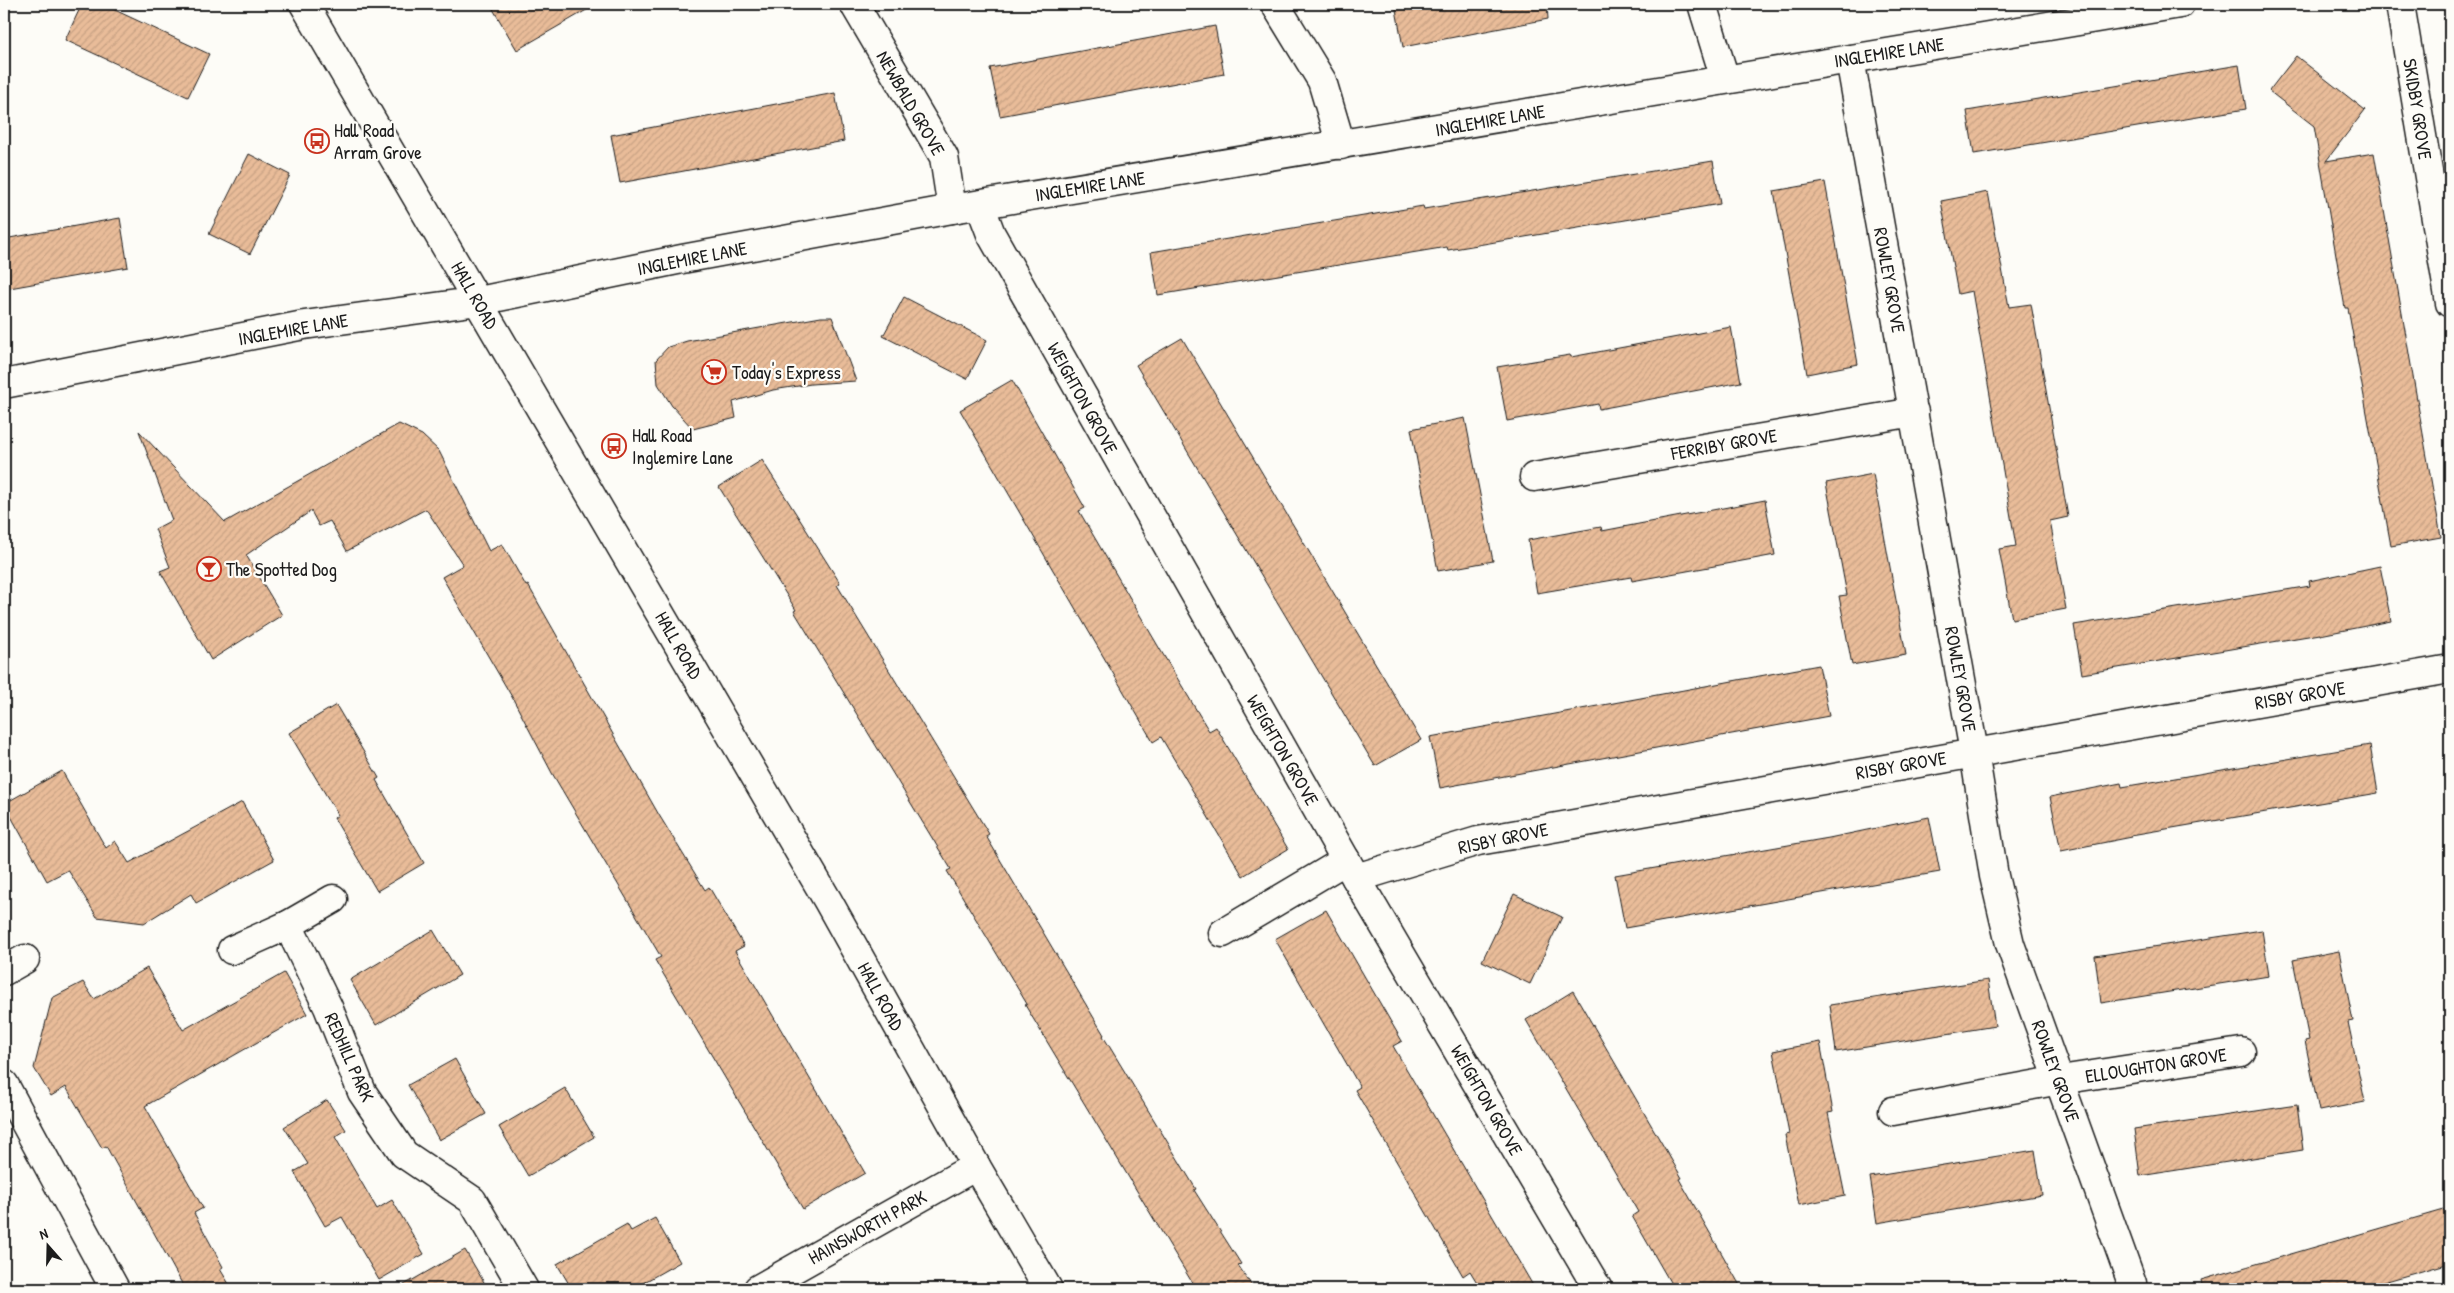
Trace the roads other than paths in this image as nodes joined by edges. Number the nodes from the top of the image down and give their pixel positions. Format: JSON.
{"nodes":[{"id":1,"x":304,"y":4,"type":"edge"},
{"id":2,"x":854,"y":4,"type":"edge"},
{"id":3,"x":1276,"y":4,"type":"edge"},
{"id":4,"x":1702,"y":4,"type":"edge"},
{"id":5,"x":2180,"y":4,"type":"edge"},
{"id":6,"x":2400,"y":4,"type":"edge"},
{"id":7,"x":1850,"y":59,"type":"junction"},
{"id":8,"x":1725,"y":79,"type":"junction"},
{"id":9,"x":1341,"y":145,"type":"junction"},
{"id":10,"x":980,"y":205,"type":"junction"},
{"id":11,"x":952,"y":209,"type":"junction"},
{"id":12,"x":479,"y":302,"type":"junction"},
{"id":13,"x":2450,"y":303,"type":"edge"},
{"id":14,"x":4,"y":384,"type":"edge"},
{"id":15,"x":1914,"y":412,"type":"junction"},
{"id":16,"x":1534,"y":476,"type":"dead end"},
{"id":17,"x":2450,"y":669,"type":"edge"},
{"id":18,"x":1974,"y":752,"type":"junction"},
{"id":19,"x":1351,"y":869,"type":"junction"},
{"id":20,"x":333,"y":899,"type":"dead end"},
{"id":21,"x":288,"y":925,"type":"junction"},
{"id":22,"x":1223,"y":933,"type":"dead end"},
{"id":23,"x":232,"y":950,"type":"dead end"},
{"id":24,"x":2241,"y":1052,"type":"dead end"},
{"id":25,"x":2060,"y":1080,"type":"junction"},
{"id":26,"x":4,"y":1084,"type":"edge"},
{"id":27,"x":1893,"y":1111,"type":"dead end"},
{"id":28,"x":976,"y":1166,"type":"junction"},
{"id":29,"x":2132,"y":1283,"type":"dead end"},
{"id":30,"x":115,"y":1289,"type":"edge"},
{"id":31,"x":524,"y":1289,"type":"edge"},
{"id":32,"x":758,"y":1289,"type":"edge"},
{"id":33,"x":1048,"y":1289,"type":"edge"},
{"id":34,"x":1598,"y":1289,"type":"edge"}],
"edges":[{"from":1,"to":12,"type":"street","name":"HALL ROAD"},
{"from":2,"to":11,"type":"street","name":"NEWBALD GROVE"},
{"from":3,"to":9,"type":"street"},
{"from":4,"to":8,"type":"street"},
{"from":5,"to":7,"type":"street","name":"INGLEMIRE LANE"},
{"from":6,"to":13,"type":"street","name":"SKIDBY GROVE"},
{"from":7,"to":8,"type":"street","name":"INGLEMIRE LANE"},
{"from":7,"to":15,"type":"street","name":"ROWLEY GROVE"},
{"from":8,"to":9,"type":"street","name":"INGLEMIRE LANE"},
{"from":9,"to":10,"type":"street","name":"INGLEMIRE LANE"},
{"from":10,"to":11,"type":"street","name":"INGLEMIRE LANE"},
{"from":10,"to":19,"type":"street","name":"WEIGHTON GROVE"},
{"from":11,"to":12,"type":"street","name":"INGLEMIRE LANE"},
{"from":12,"to":14,"type":"street","name":"INGLEMIRE LANE"},
{"from":12,"to":28,"type":"street","name":"HALL ROAD"},
{"from":15,"to":16,"type":"street","name":"FERRIBY GROVE"},
{"from":15,"to":18,"type":"street","name":"ROWLEY GROVE"},
{"from":17,"to":18,"type":"street","name":"RISBY GROVE"},
{"from":18,"to":19,"type":"street","name":"RISBY GROVE"},
{"from":18,"to":25,"type":"street","name":"ROWLEY GROVE"},
{"from":19,"to":22,"type":"street","name":"RISBY GROVE"},
{"from":19,"to":34,"type":"street","name":"WEIGHTON GROVE"},
{"from":20,"to":21,"type":"street"},
{"from":21,"to":23,"type":"street"},
{"from":21,"to":31,"type":"street","name":"REDHILL PARK"},
{"from":24,"to":25,"type":"street","name":"ELLOUGHTON GROVE"},
{"from":25,"to":27,"type":"street","name":"ELLOUGHTON GROVE"},
{"from":25,"to":29,"type":"street","name":"ROWLEY GROVE"},
{"from":26,"to":30,"type":"street"},
{"from":28,"to":32,"type":"street","name":"HAINSWORTH PARK"},
{"from":28,"to":33,"type":"street","name":"HALL ROAD"}]}
